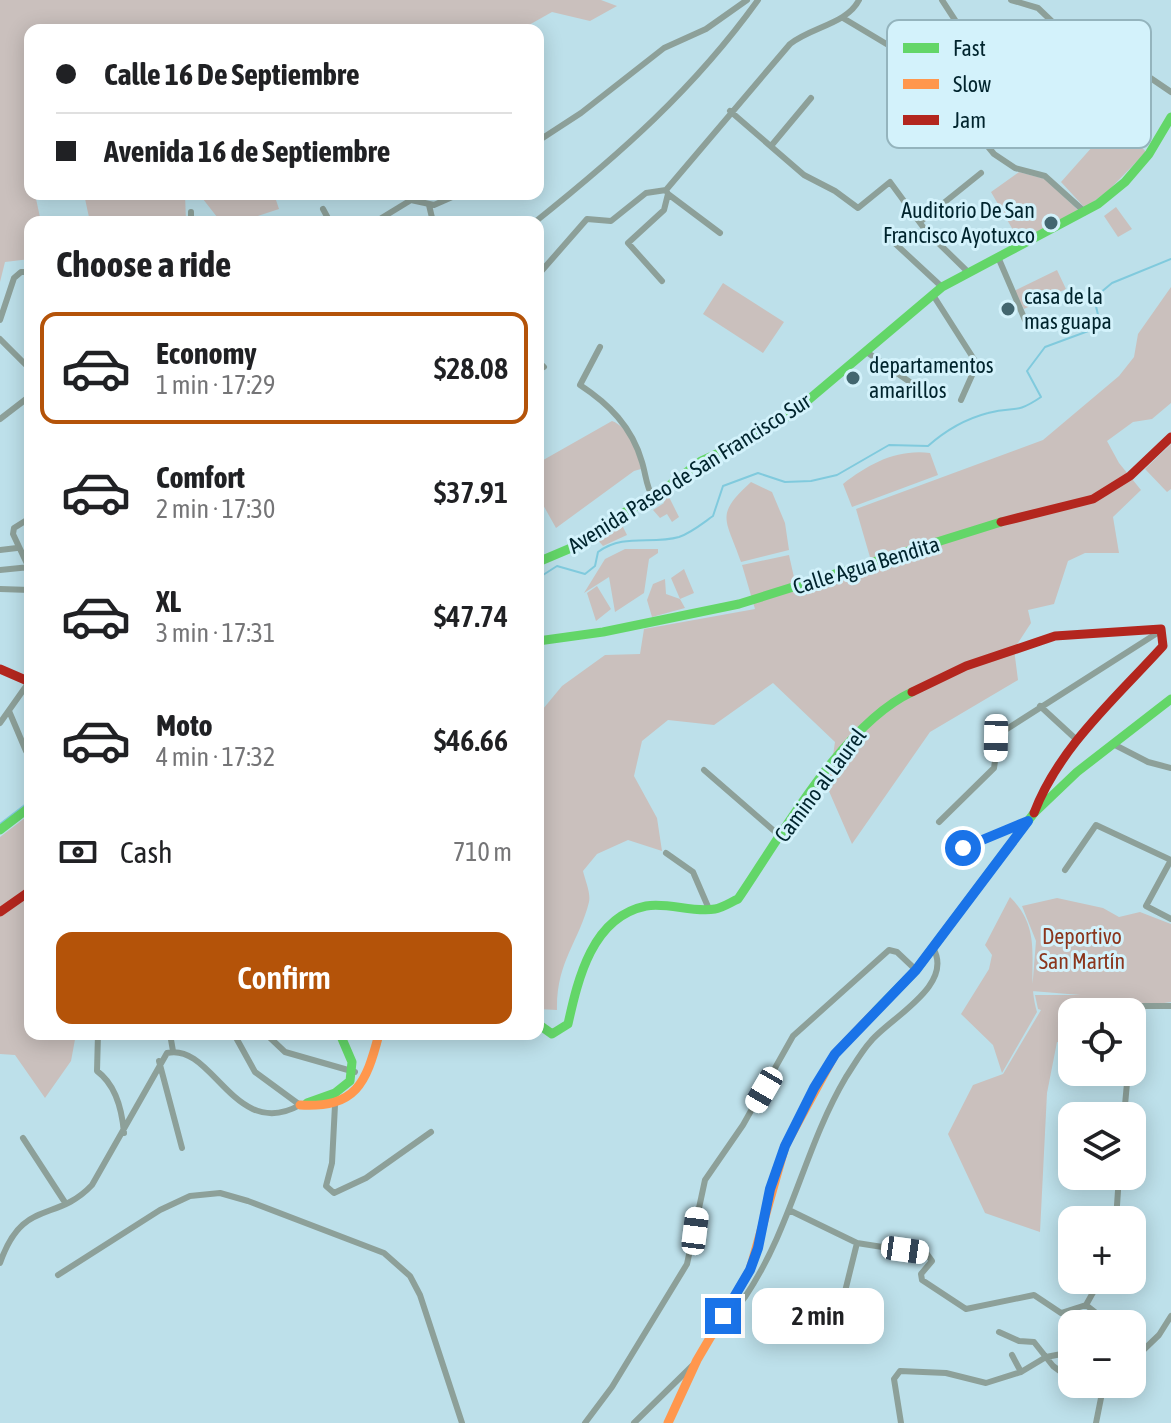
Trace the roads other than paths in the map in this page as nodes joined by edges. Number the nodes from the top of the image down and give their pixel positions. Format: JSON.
{"nodes":[{"id":1,"x":747,"y":0,"type":"edge"},
{"id":2,"x":758,"y":0,"type":"edge"},
{"id":3,"x":859,"y":0,"type":"edge"},
{"id":4,"x":942,"y":0,"type":"edge"},
{"id":5,"x":1011,"y":0,"type":"edge"},
{"id":6,"x":843,"y":18,"type":"junction"},
{"id":7,"x":955,"y":20,"type":"edge"},
{"id":8,"x":1051,"y":20,"type":"edge"},
{"id":9,"x":887,"y":44,"type":"edge"},
{"id":10,"x":1151,"y":78,"type":"edge"},
{"id":11,"x":1171,"y":92,"type":"edge"},
{"id":12,"x":811,"y":98,"type":"dead end"},
{"id":13,"x":730,"y":111,"type":"junction"},
{"id":14,"x":1171,"y":117,"type":"edge"},
{"id":15,"x":544,"y":137,"type":"edge"},
{"id":16,"x":771,"y":146,"type":"junction"},
{"id":17,"x":989,"y":148,"type":"edge"},
{"id":18,"x":981,"y":173,"type":"dead end"},
{"id":19,"x":667,"y":192,"type":"junction"},
{"id":20,"x":406,"y":200,"type":"edge"},
{"id":21,"x":417,"y":200,"type":"edge"},
{"id":22,"x":443,"y":200,"type":"edge"},
{"id":23,"x":429,"y":205,"type":"junction"},
{"id":24,"x":323,"y":209,"type":"dead end"},
{"id":25,"x":191,"y":212,"type":"dead end"},
{"id":26,"x":1085,"y":213,"type":"junction"},
{"id":27,"x":191,"y":216,"type":"edge"},
{"id":28,"x":327,"y":216,"type":"edge"},
{"id":29,"x":383,"y":216,"type":"edge"},
{"id":30,"x":432,"y":216,"type":"edge"},
{"id":31,"x":542,"y":216,"type":"edge"},
{"id":32,"x":920,"y":222,"type":"junction"},
{"id":33,"x":720,"y":233,"type":"dead end"},
{"id":34,"x":887,"y":236,"type":"dead end"},
{"id":35,"x":998,"y":257,"type":"junction"},
{"id":36,"x":544,"y":268,"type":"edge"},
{"id":37,"x":967,"y":271,"type":"junction"},
{"id":38,"x":24,"y":272,"type":"edge"},
{"id":39,"x":662,"y":281,"type":"dead end"},
{"id":40,"x":942,"y":287,"type":"junction"},
{"id":41,"x":933,"y":295,"type":"junction"},
{"id":42,"x":0,"y":320,"type":"edge"},
{"id":43,"x":1025,"y":320,"type":"dead end"},
{"id":44,"x":0,"y":339,"type":"edge"},
{"id":45,"x":600,"y":347,"type":"dead end"},
{"id":46,"x":868,"y":353,"type":"junction"},
{"id":47,"x":24,"y":363,"type":"edge"},
{"id":48,"x":920,"y":389,"type":"dead end"},
{"id":49,"x":961,"y":400,"type":"dead end"},
{"id":50,"x":24,"y":401,"type":"edge"},
{"id":51,"x":0,"y":419,"type":"edge"},
{"id":52,"x":1171,"y":437,"type":"edge"},
{"id":53,"x":653,"y":498,"type":"junction"},
{"id":54,"x":24,"y":522,"type":"edge"},
{"id":55,"x":17,"y":548,"type":"junction"},
{"id":56,"x":0,"y":550,"type":"edge"},
{"id":57,"x":24,"y":559,"type":"edge"},
{"id":58,"x":544,"y":559,"type":"edge"},
{"id":59,"x":24,"y":568,"type":"edge"},
{"id":60,"x":0,"y":570,"type":"edge"},
{"id":61,"x":0,"y":589,"type":"edge"},
{"id":62,"x":24,"y":590,"type":"edge"},
{"id":63,"x":1162,"y":630,"type":"junction"},
{"id":64,"x":544,"y":640,"type":"edge"},
{"id":65,"x":1167,"y":643,"type":"edge"},
{"id":66,"x":0,"y":669,"type":"edge"},
{"id":67,"x":24,"y":679,"type":"edge"},
{"id":68,"x":24,"y":690,"type":"edge"},
{"id":69,"x":1171,"y":699,"type":"edge"},
{"id":70,"x":1040,"y":706,"type":"junction"},
{"id":71,"x":9,"y":711,"type":"junction"},
{"id":72,"x":0,"y":723,"type":"edge"},
{"id":73,"x":1078,"y":741,"type":"junction"},
{"id":74,"x":1112,"y":744,"type":"junction"},
{"id":75,"x":24,"y":746,"type":"edge"},
{"id":76,"x":1171,"y":768,"type":"edge"},
{"id":77,"x":704,"y":770,"type":"dead end"},
{"id":78,"x":24,"y":812,"type":"edge"},
{"id":79,"x":1031,"y":817,"type":"junction"},
{"id":80,"x":939,"y":822,"type":"dead end"},
{"id":81,"x":0,"y":830,"type":"edge"},
{"id":82,"x":982,"y":831,"type":"dead end"},
{"id":83,"x":780,"y":836,"type":"junction"},
{"id":84,"x":989,"y":837,"type":"junction"},
{"id":85,"x":953,"y":839,"type":"dead end"},
{"id":86,"x":666,"y":853,"type":"dead end"},
{"id":87,"x":1171,"y":860,"type":"edge"},
{"id":88,"x":1065,"y":870,"type":"dead end"},
{"id":89,"x":24,"y":895,"type":"edge"},
{"id":90,"x":709,"y":909,"type":"junction"},
{"id":91,"x":0,"y":912,"type":"edge"},
{"id":92,"x":1171,"y":919,"type":"edge"},
{"id":93,"x":933,"y":948,"type":"junction"},
{"id":94,"x":916,"y":970,"type":"junction"},
{"id":95,"x":1146,"y":1006,"type":"edge"},
{"id":96,"x":1171,"y":1006,"type":"edge"},
{"id":97,"x":544,"y":1028,"type":"edge"},
{"id":98,"x":98,"y":1040,"type":"edge"},
{"id":99,"x":171,"y":1040,"type":"edge"},
{"id":100,"x":237,"y":1040,"type":"edge"},
{"id":101,"x":272,"y":1040,"type":"edge"},
{"id":102,"x":342,"y":1040,"type":"edge"},
{"id":103,"x":378,"y":1040,"type":"edge"},
{"id":104,"x":173,"y":1051,"type":"junction"},
{"id":105,"x":159,"y":1061,"type":"junction"},
{"id":106,"x":355,"y":1072,"type":"junction"},
{"id":107,"x":300,"y":1105,"type":"junction"},
{"id":108,"x":335,"y":1105,"type":"junction"},
{"id":109,"x":431,"y":1132,"type":"dead end"},
{"id":110,"x":124,"y":1133,"type":"junction"},
{"id":111,"x":23,"y":1138,"type":"dead end"},
{"id":112,"x":182,"y":1148,"type":"dead end"},
{"id":113,"x":66,"y":1204,"type":"junction"},
{"id":114,"x":791,"y":1211,"type":"junction"},
{"id":115,"x":857,"y":1243,"type":"junction"},
{"id":116,"x":0,"y":1263,"type":"edge"},
{"id":117,"x":58,"y":1275,"type":"dead end"},
{"id":118,"x":1092,"y":1294,"type":"edge"},
{"id":119,"x":1086,"y":1305,"type":"junction"},
{"id":120,"x":1092,"y":1310,"type":"edge"},
{"id":121,"x":1170,"y":1321,"type":"edge"},
{"id":122,"x":999,"y":1332,"type":"dead end"},
{"id":123,"x":834,"y":1336,"type":"dead end"},
{"id":124,"x":709,"y":1340,"type":"junction"},
{"id":125,"x":1146,"y":1346,"type":"edge"},
{"id":126,"x":1012,"y":1355,"type":"dead end"},
{"id":127,"x":1058,"y":1355,"type":"edge"},
{"id":128,"x":1046,"y":1357,"type":"junction"},
{"id":129,"x":697,"y":1360,"type":"junction"},
{"id":130,"x":1058,"y":1368,"type":"edge"},
{"id":131,"x":1021,"y":1372,"type":"junction"},
{"id":132,"x":1102,"y":1398,"type":"edge"},
{"id":133,"x":462,"y":1423,"type":"edge"},
{"id":134,"x":585,"y":1423,"type":"edge"},
{"id":135,"x":634,"y":1423,"type":"edge"},
{"id":136,"x":668,"y":1423,"type":"edge"},
{"id":137,"x":901,"y":1423,"type":"edge"},
{"id":138,"x":1096,"y":1423,"type":"edge"}],
"edges":[{"from":1,"to":15,"type":"street"},
{"from":2,"to":31,"type":"street"},
{"from":3,"to":6,"type":"street"},
{"from":4,"to":7,"type":"street"},
{"from":5,"to":8,"type":"street"},
{"from":6,"to":9,"type":"street"},
{"from":6,"to":13,"type":"street"},
{"from":10,"to":11,"type":"street"},
{"from":12,"to":16,"type":"street"},
{"from":13,"to":16,"type":"street"},
{"from":13,"to":19,"type":"street"},
{"from":14,"to":26,"type":"main road","name":"Avenida Paseo de San Francisco Sur"},
{"from":16,"to":32,"type":"street"},
{"from":17,"to":26,"type":"street"},
{"from":18,"to":32,"type":"street"},
{"from":19,"to":33,"type":"street"},
{"from":19,"to":36,"type":"street"},
{"from":19,"to":39,"type":"street"},
{"from":20,"to":29,"type":"street"},
{"from":21,"to":23,"type":"street"},
{"from":22,"to":23,"type":"street"},
{"from":23,"to":30,"type":"street"},
{"from":24,"to":28,"type":"street"},
{"from":25,"to":27,"type":"street"},
{"from":26,"to":35,"type":"main road","name":"Avenida Paseo de San Francisco Sur"},
{"from":32,"to":37,"type":"street"},
{"from":34,"to":40,"type":"street"},
{"from":35,"to":37,"type":"main road","name":"Avenida Paseo de San Francisco Sur"},
{"from":35,"to":43,"type":"street"},
{"from":37,"to":40,"type":"main road","name":"Avenida Paseo de San Francisco Sur"},
{"from":38,"to":42,"type":"street"},
{"from":40,"to":41,"type":"main road","name":"Avenida Paseo de San Francisco Sur"},
{"from":41,"to":46,"type":"main road","name":"Avenida Paseo de San Francisco Sur"},
{"from":41,"to":49,"type":"street"},
{"from":44,"to":47,"type":"street"},
{"from":45,"to":53,"type":"street"},
{"from":46,"to":48,"type":"street"},
{"from":46,"to":53,"type":"main road","name":"Avenida Paseo de San Francisco Sur"},
{"from":50,"to":51,"type":"street"},
{"from":52,"to":64,"type":"main road","name":"Calle Agua Bendita"},
{"from":53,"to":58,"type":"main road","name":"Avenida Paseo de San Francisco Sur"},
{"from":54,"to":55,"type":"street"},
{"from":55,"to":56,"type":"street"},
{"from":55,"to":57,"type":"street"},
{"from":59,"to":60,"type":"street"},
{"from":61,"to":62,"type":"street"},
{"from":63,"to":65,"type":"main road"},
{"from":63,"to":70,"type":"street"},
{"from":63,"to":83,"type":"main road","name":"Camino al Laurel"},
{"from":65,"to":73,"type":"main road"},
{"from":66,"to":67,"type":"main road"},
{"from":68,"to":71,"type":"street"},
{"from":69,"to":74,"type":"main road"},
{"from":70,"to":73,"type":"street"},
{"from":70,"to":80,"type":"street"},
{"from":71,"to":72,"type":"street"},
{"from":71,"to":75,"type":"street"},
{"from":73,"to":79,"type":"main road"},
{"from":74,"to":76,"type":"street"},
{"from":74,"to":79,"type":"main road"},
{"from":77,"to":83,"type":"street"},
{"from":78,"to":81,"type":"main road"},
{"from":79,"to":84,"type":"street"},
{"from":79,"to":93,"type":"main road"},
{"from":82,"to":84,"type":"street"},
{"from":83,"to":90,"type":"main road","name":"Camino al Laurel"},
{"from":84,"to":85,"type":"street"},
{"from":86,"to":90,"type":"street"},
{"from":87,"to":88,"type":"street"},
{"from":87,"to":92,"type":"street"},
{"from":89,"to":91,"type":"main road"},
{"from":90,"to":97,"type":"main road"},
{"from":93,"to":94,"type":"main road"},
{"from":93,"to":114,"type":"street"},
{"from":94,"to":124,"type":"main road"},
{"from":94,"to":134,"type":"street"},
{"from":95,"to":96,"type":"street"},
{"from":98,"to":110,"type":"street"},
{"from":99,"to":104,"type":"street"},
{"from":100,"to":107,"type":"street"},
{"from":101,"to":106,"type":"street"},
{"from":102,"to":106,"type":"main road"},
{"from":103,"to":108,"type":"main road"},
{"from":104,"to":105,"type":"street"},
{"from":104,"to":107,"type":"street"},
{"from":105,"to":110,"type":"street"},
{"from":105,"to":112,"type":"street"},
{"from":106,"to":107,"type":"main road"},
{"from":107,"to":108,"type":"main road"},
{"from":108,"to":109,"type":"street"},
{"from":110,"to":113,"type":"street"},
{"from":111,"to":113,"type":"street"},
{"from":113,"to":116,"type":"street"},
{"from":114,"to":115,"type":"street"},
{"from":114,"to":124,"type":"street"},
{"from":115,"to":119,"type":"street"},
{"from":115,"to":123,"type":"street"},
{"from":117,"to":133,"type":"street"},
{"from":118,"to":119,"type":"street"},
{"from":119,"to":120,"type":"street"},
{"from":121,"to":125,"type":"street"},
{"from":122,"to":128,"type":"street"},
{"from":124,"to":129,"type":"main road"},
{"from":126,"to":131,"type":"street"},
{"from":127,"to":128,"type":"street"},
{"from":128,"to":130,"type":"street"},
{"from":128,"to":131,"type":"street"},
{"from":129,"to":135,"type":"street"},
{"from":129,"to":136,"type":"main road"},
{"from":131,"to":137,"type":"street"},
{"from":132,"to":138,"type":"street"}]}
